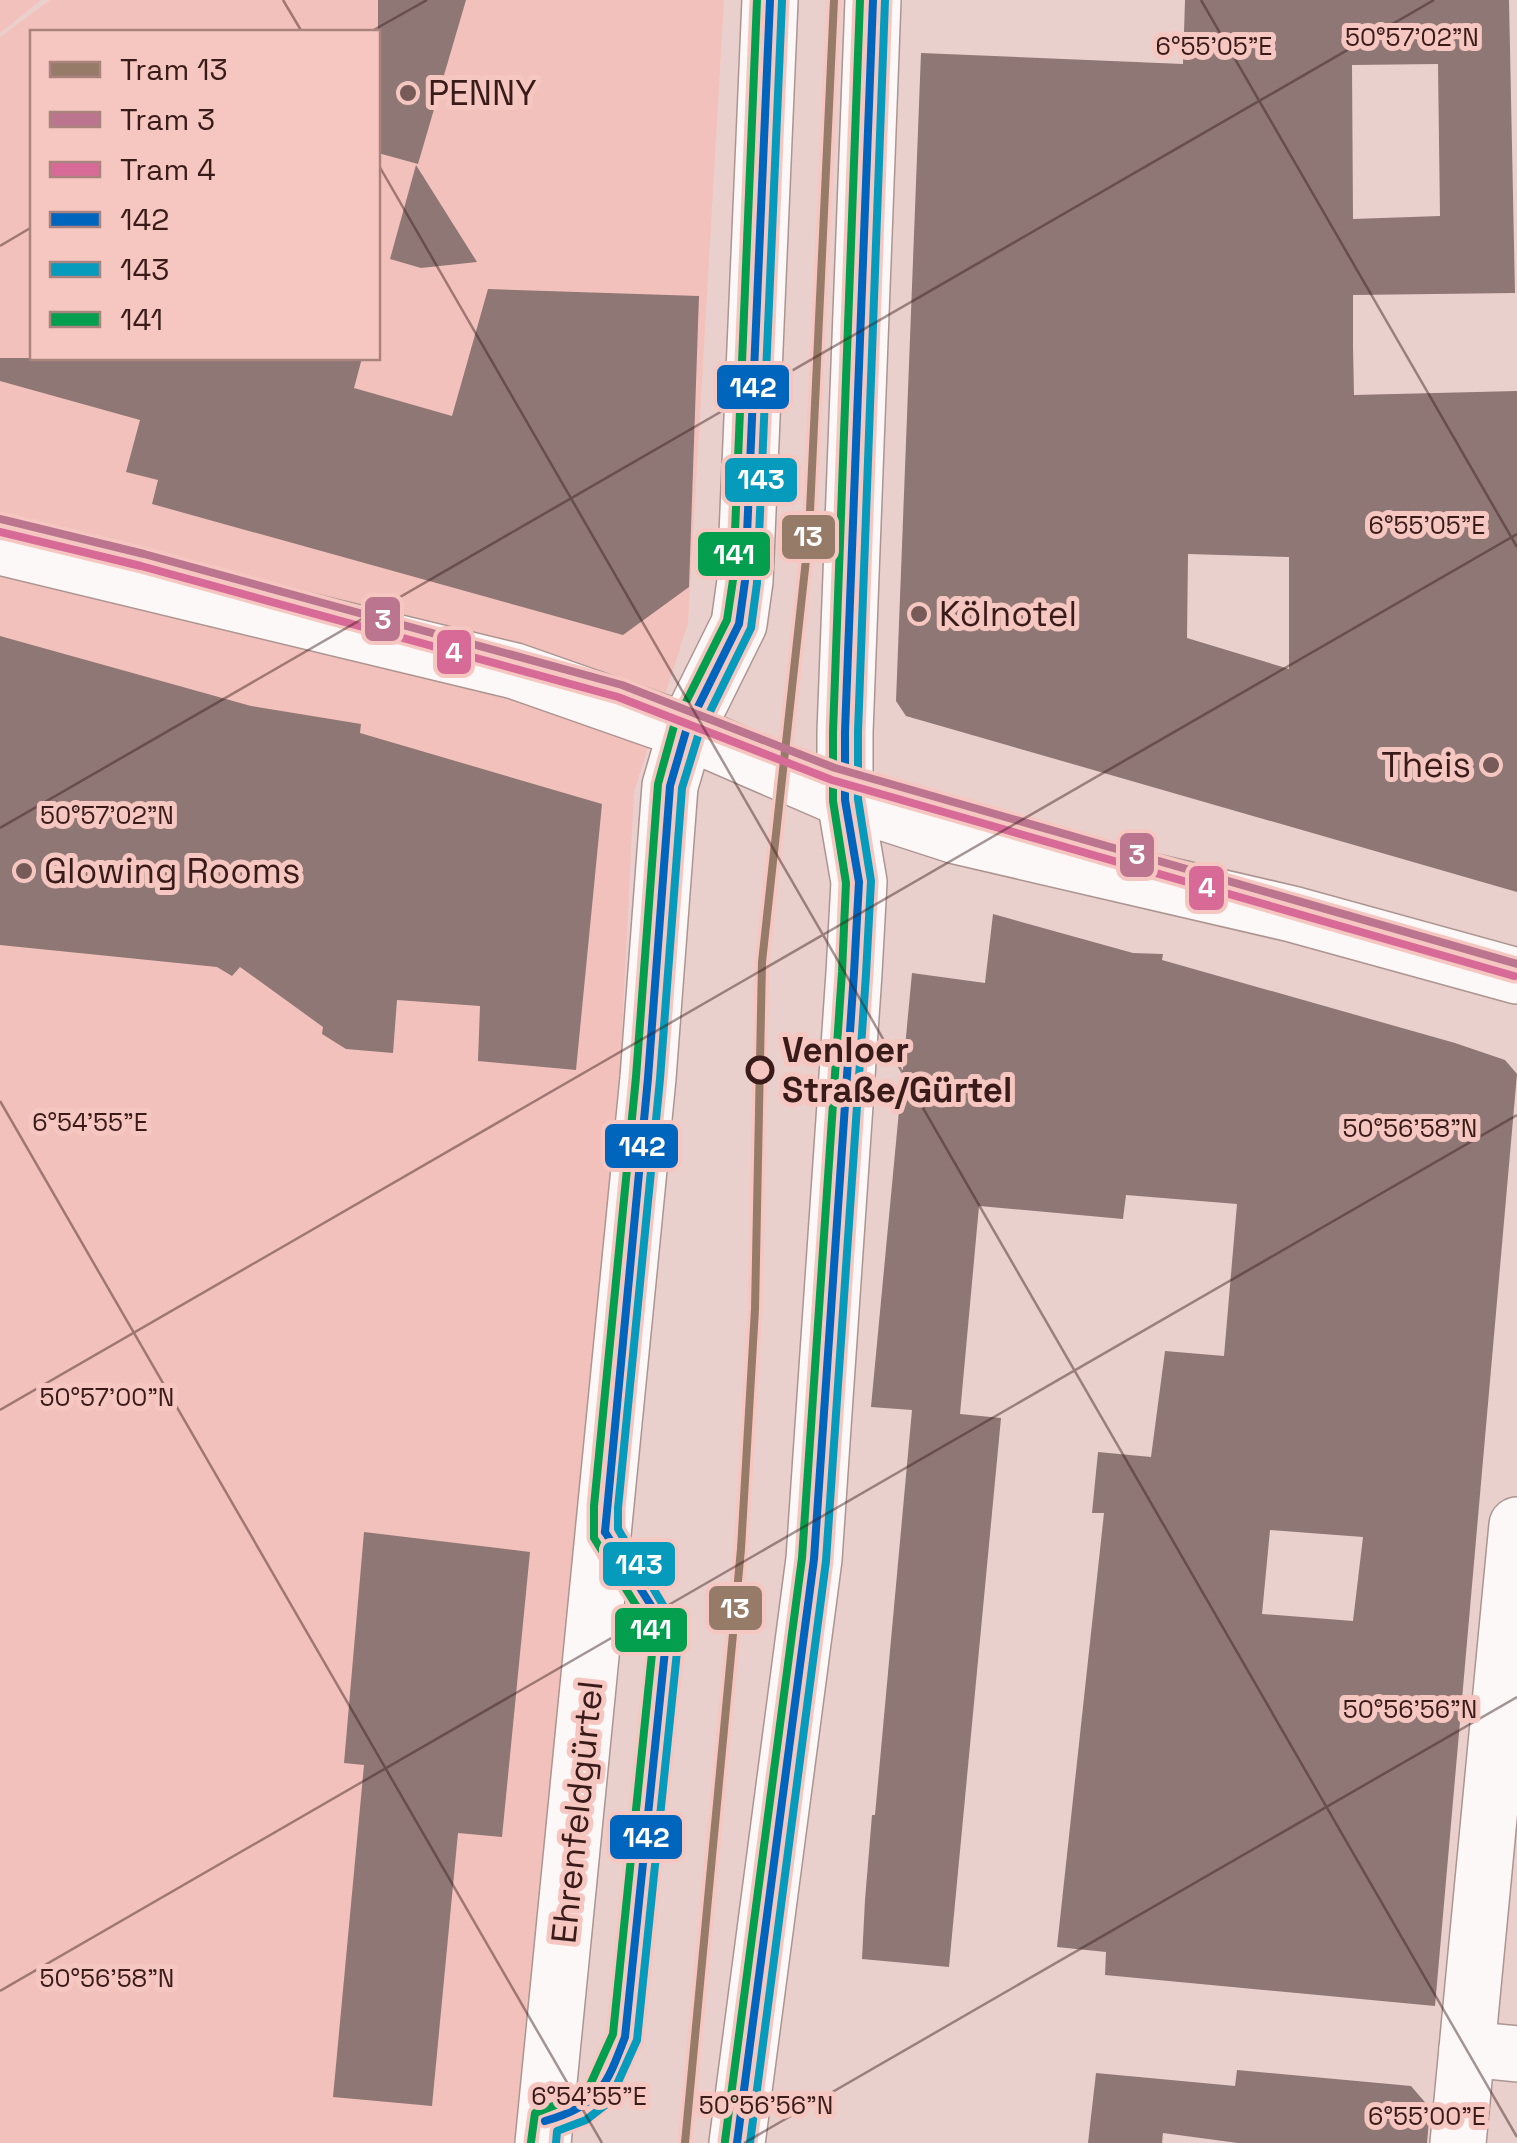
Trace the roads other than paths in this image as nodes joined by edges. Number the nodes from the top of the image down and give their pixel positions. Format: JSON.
{"nodes":[{"id":1,"x":770,"y":0,"type":"edge"},
{"id":2,"x":873,"y":0,"type":"edge"},
{"id":3,"x":0,"y":547,"type":"edge"},
{"id":4,"x":686,"y":731,"type":"junction"},
{"id":5,"x":844,"y":800,"type":"junction"},
{"id":6,"x":1517,"y":976,"type":"edge"},
{"id":7,"x":1517,"y":1524,"type":"edge"},
{"id":8,"x":1492,"y":2051,"type":"edge"},
{"id":9,"x":543,"y":2143,"type":"edge"},
{"id":10,"x":738,"y":2143,"type":"edge"},
{"id":11,"x":1458,"y":2143,"type":"edge"}],
"edges":[{"from":1,"to":4,"type":"main road","name":"Ehrenfeldgürtel"},
{"from":2,"to":5,"type":"main road"},
{"from":3,"to":4,"type":"main road"},
{"from":4,"to":5,"type":"main road"},
{"from":4,"to":9,"type":"main road","name":"Ehrenfeldgürtel"},
{"from":5,"to":6,"type":"main road"},
{"from":5,"to":10,"type":"main road"},
{"from":7,"to":8,"type":"main road"},
{"from":8,"to":11,"type":"main road"}]}
